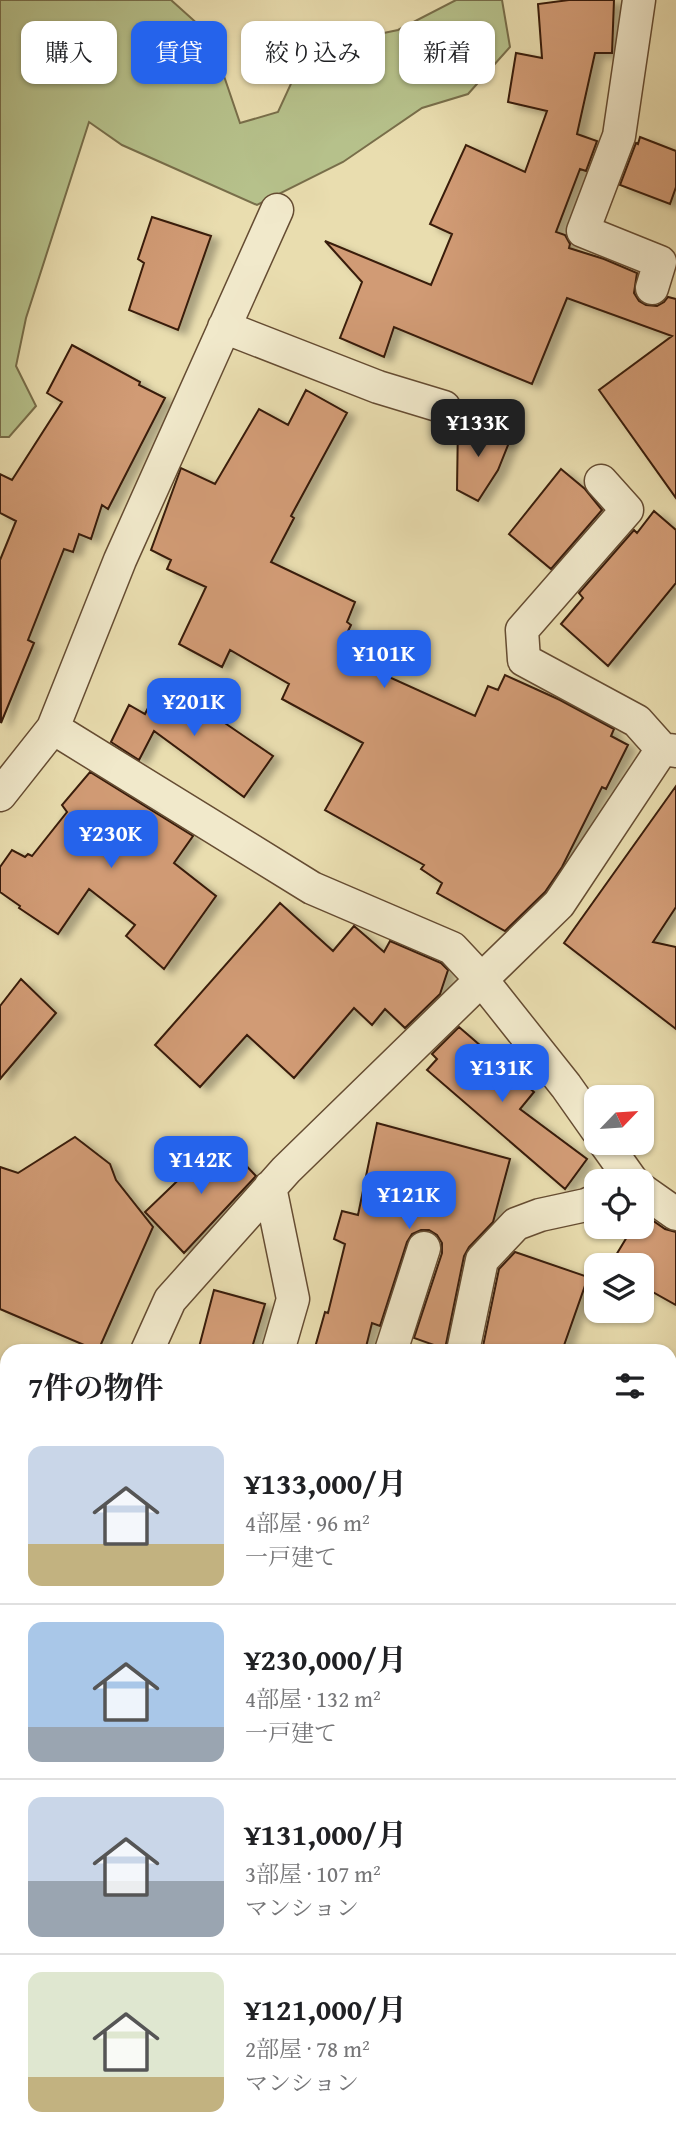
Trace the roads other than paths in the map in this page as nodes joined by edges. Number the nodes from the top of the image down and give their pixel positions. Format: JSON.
{"nodes":[{"id":1,"x":639,"y":0,"type":"edge"},
{"id":2,"x":276,"y":210,"type":"dead end"},
{"id":3,"x":652,"y":288,"type":"dead end"},
{"id":4,"x":224,"y":327,"type":"junction"},
{"id":5,"x":444,"y":407,"type":"dead end"},
{"id":6,"x":601,"y":481,"type":"dead end"},
{"id":7,"x":53,"y":728,"type":"junction"},
{"id":8,"x":669,"y":750,"type":"edge"},
{"id":9,"x":0,"y":794,"type":"edge"},
{"id":10,"x":481,"y":979,"type":"junction"},
{"id":11,"x":584,"y":1112,"type":"edge"},
{"id":12,"x":271,"y":1187,"type":"junction"},
{"id":13,"x":654,"y":1198,"type":"edge"},
{"id":14,"x":584,"y":1205,"type":"edge"},
{"id":15,"x":676,"y":1214,"type":"edge"},
{"id":16,"x":424,"y":1248,"type":"dead end"},
{"id":17,"x":150,"y":1344,"type":"edge"},
{"id":18,"x":280,"y":1344,"type":"edge"},
{"id":19,"x":393,"y":1344,"type":"edge"},
{"id":20,"x":464,"y":1344,"type":"edge"}],
"edges":[{"from":1,"to":3,"type":"street"},
{"from":2,"to":4,"type":"street"},
{"from":4,"to":5,"type":"street"},
{"from":4,"to":7,"type":"street"},
{"from":6,"to":8,"type":"street"},
{"from":7,"to":9,"type":"street"},
{"from":7,"to":10,"type":"street"},
{"from":8,"to":10,"type":"street"},
{"from":10,"to":11,"type":"street"},
{"from":10,"to":12,"type":"street"},
{"from":12,"to":17,"type":"street"},
{"from":12,"to":18,"type":"street"},
{"from":13,"to":15,"type":"street"},
{"from":14,"to":20,"type":"street"},
{"from":16,"to":19,"type":"street"}]}
